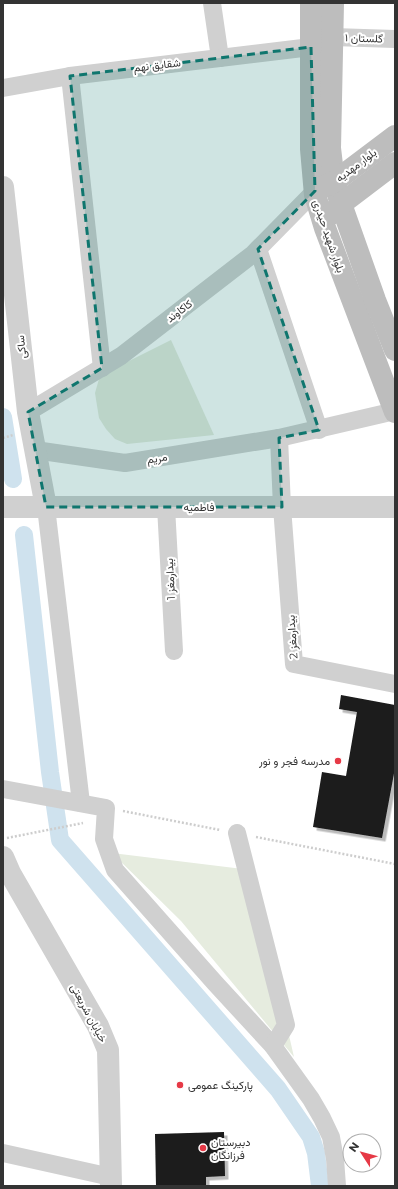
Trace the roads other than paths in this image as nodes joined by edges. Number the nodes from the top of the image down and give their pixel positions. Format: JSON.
{"nodes":[{"id":1,"x":212,"y":3,"type":"edge"},
{"id":2,"x":311,"y":3,"type":"edge"},
{"id":3,"x":333,"y":3,"type":"edge"},
{"id":4,"x":333,"y":37,"type":"junction"},
{"id":5,"x":395,"y":39,"type":"edge"},
{"id":6,"x":311,"y":46,"type":"junction"},
{"id":7,"x":220,"y":58,"type":"junction"},
{"id":8,"x":70,"y":76,"type":"junction"},
{"id":9,"x":3,"y":88,"type":"edge"},
{"id":10,"x":395,"y":136,"type":"edge"},
{"id":11,"x":395,"y":163,"type":"edge"},
{"id":12,"x":334,"y":182,"type":"junction"},
{"id":13,"x":3,"y":187,"type":"edge"},
{"id":14,"x":315,"y":191,"type":"junction"},
{"id":15,"x":341,"y":204,"type":"junction"},
{"id":16,"x":323,"y":222,"type":"junction"},
{"id":17,"x":258,"y":249,"type":"junction"},
{"id":18,"x":395,"y":350,"type":"edge"},
{"id":19,"x":102,"y":368,"type":"junction"},
{"id":20,"x":395,"y":411,"type":"edge"},
{"id":21,"x":28,"y":412,"type":"junction"},
{"id":22,"x":319,"y":430,"type":"junction"},
{"id":23,"x":279,"y":438,"type":"junction"},
{"id":24,"x":35,"y":450,"type":"junction"},
{"id":25,"x":3,"y":507,"type":"edge"},
{"id":26,"x":46,"y":507,"type":"junction"},
{"id":27,"x":166,"y":507,"type":"junction"},
{"id":28,"x":282,"y":507,"type":"junction"},
{"id":29,"x":395,"y":507,"type":"edge"},
{"id":30,"x":174,"y":651,"type":"dead end"},
{"id":31,"x":395,"y":684,"type":"edge"},
{"id":32,"x":3,"y":789,"type":"edge"},
{"id":33,"x":81,"y":803,"type":"junction"},
{"id":34,"x":237,"y":833,"type":"dead end"},
{"id":35,"x":3,"y":857,"type":"edge"},
{"id":36,"x":273,"y":1046,"type":"junction"},
{"id":37,"x":3,"y":1152,"type":"edge"},
{"id":38,"x":111,"y":1182,"type":"edge"},
{"id":39,"x":337,"y":1186,"type":"edge"}],
"edges":[{"from":1,"to":7,"type":"street"},
{"from":2,"to":6,"type":"main road","name":"بلوار شهید حیدری"},
{"from":3,"to":4,"type":"main road","name":"بلوار شهید حیدری"},
{"from":4,"to":5,"type":"street","name":"گلستان ۱"},
{"from":4,"to":12,"type":"main road","name":"بلوار شهید حیدری"},
{"from":6,"to":7,"type":"street","name":"شقایق نهم"},
{"from":6,"to":14,"type":"main road","name":"بلوار شهید حیدری"},
{"from":7,"to":8,"type":"street","name":"شقایق نهم"},
{"from":8,"to":9,"type":"street","name":"شقایق نهم"},
{"from":8,"to":19,"type":"street"},
{"from":10,"to":12,"type":"main road","name":"بلوار مهدیه"},
{"from":11,"to":15,"type":"main road","name":"بلوار مهدیه"},
{"from":12,"to":14,"type":"main road","name":"بلوار مهدیه"},
{"from":12,"to":15,"type":"main road","name":"بلوار شهید حیدری"},
{"from":13,"to":21,"type":"street","name":"ساکی"},
{"from":14,"to":16,"type":"main road","name":"بلوار شهید حیدری"},
{"from":14,"to":17,"type":"street","name":"کاکاوند"},
{"from":15,"to":16,"type":"main road","name":"بلوار مهدیه"},
{"from":15,"to":18,"type":"main road","name":"بلوار شهید حیدری"},
{"from":16,"to":20,"type":"main road","name":"بلوار شهید حیدری"},
{"from":17,"to":19,"type":"street","name":"کاکاوند"},
{"from":17,"to":22,"type":"street"},
{"from":19,"to":21,"type":"street","name":"کاکاوند"},
{"from":20,"to":22,"type":"street","name":"مریم"},
{"from":21,"to":24,"type":"street","name":"ساکی"},
{"from":22,"to":23,"type":"street","name":"مریم"},
{"from":23,"to":24,"type":"street","name":"مریم"},
{"from":23,"to":28,"type":"street"},
{"from":24,"to":26,"type":"street","name":"ساکی"},
{"from":25,"to":26,"type":"street","name":"فاطمیه"},
{"from":26,"to":27,"type":"street","name":"فاطمیه"},
{"from":26,"to":33,"type":"street"},
{"from":27,"to":28,"type":"street","name":"فاطمیه"},
{"from":27,"to":30,"type":"street","name":"بیدارمغز 1"},
{"from":28,"to":29,"type":"street","name":"فاطمیه"},
{"from":28,"to":31,"type":"street","name":"بیدارمغز 2"},
{"from":32,"to":33,"type":"street"},
{"from":33,"to":36,"type":"street"},
{"from":34,"to":36,"type":"street"},
{"from":35,"to":38,"type":"street","name":"خیابان شریعتی"},
{"from":36,"to":39,"type":"street"},
{"from":37,"to":38,"type":"street"}]}
